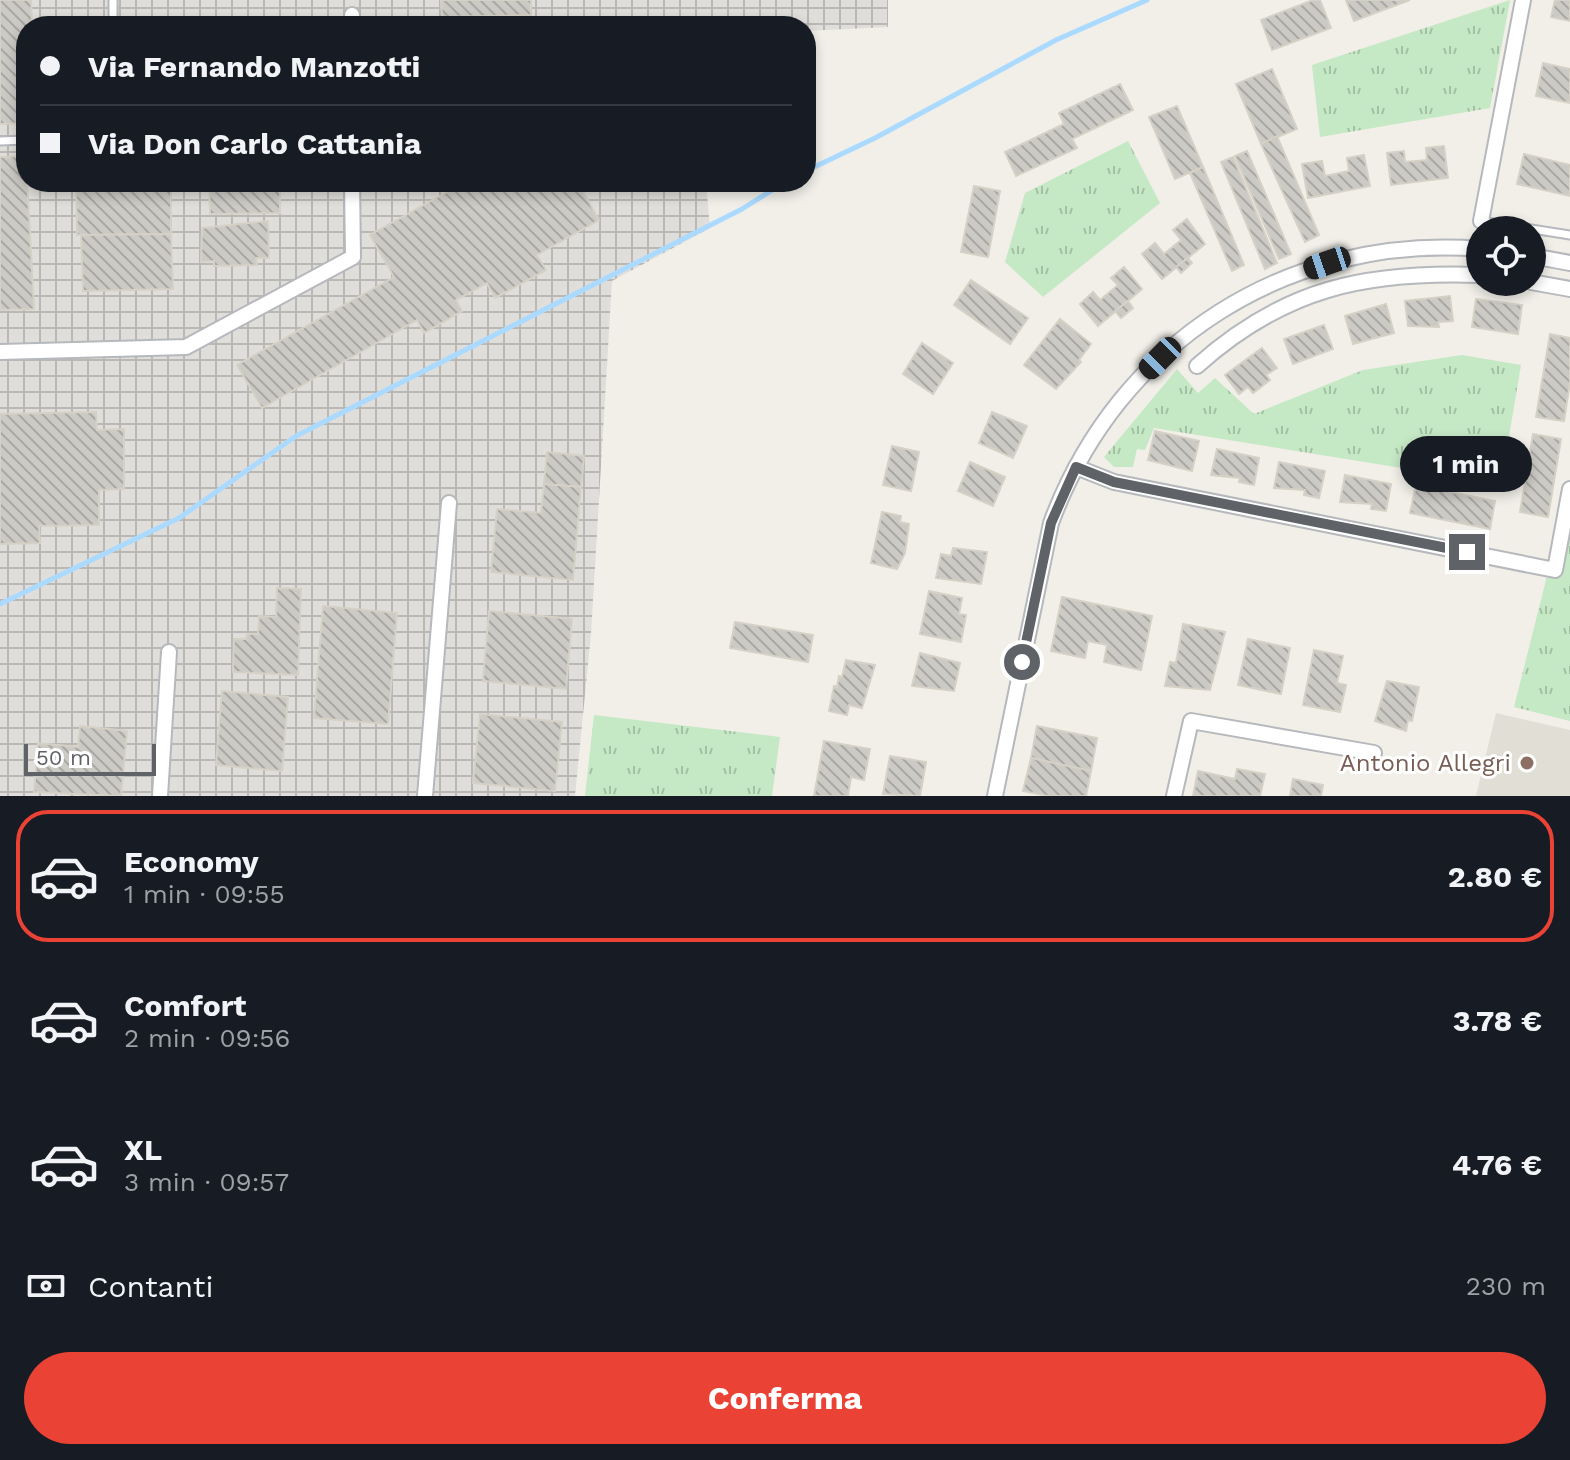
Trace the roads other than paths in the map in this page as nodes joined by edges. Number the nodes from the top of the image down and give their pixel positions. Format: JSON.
{"nodes":[{"id":1,"x":1523,"y":0,"type":"edge"},
{"id":2,"x":352,"y":192,"type":"edge"},
{"id":3,"x":1482,"y":216,"type":"edge"},
{"id":4,"x":1546,"y":231,"type":"edge"},
{"id":5,"x":1570,"y":235,"type":"edge"},
{"id":6,"x":1466,"y":248,"type":"edge"},
{"id":7,"x":1546,"y":259,"type":"edge"},
{"id":8,"x":1570,"y":263,"type":"edge"},
{"id":9,"x":1466,"y":275,"type":"edge"},
{"id":10,"x":1546,"y":285,"type":"edge"},
{"id":11,"x":1570,"y":289,"type":"edge"},
{"id":12,"x":0,"y":352,"type":"edge"},
{"id":13,"x":1197,"y":366,"type":"dead end"},
{"id":14,"x":1076,"y":467,"type":"junction"},
{"id":15,"x":1570,"y":489,"type":"edge"},
{"id":16,"x":449,"y":503,"type":"dead end"},
{"id":17,"x":169,"y":652,"type":"dead end"},
{"id":18,"x":1374,"y":753,"type":"dead end"},
{"id":19,"x":160,"y":796,"type":"edge"},
{"id":20,"x":425,"y":796,"type":"edge"},
{"id":21,"x":995,"y":796,"type":"edge"},
{"id":22,"x":1174,"y":796,"type":"edge"}],
"edges":[{"from":1,"to":3,"type":"street"},
{"from":2,"to":12,"type":"street"},
{"from":4,"to":5,"type":"lane"},
{"from":6,"to":14,"type":"street"},
{"from":7,"to":8,"type":"street"},
{"from":9,"to":13,"type":"street"},
{"from":10,"to":11,"type":"street"},
{"from":14,"to":15,"type":"street"},
{"from":14,"to":21,"type":"street"},
{"from":16,"to":20,"type":"street"},
{"from":17,"to":19,"type":"street"},
{"from":18,"to":22,"type":"street"}]}
